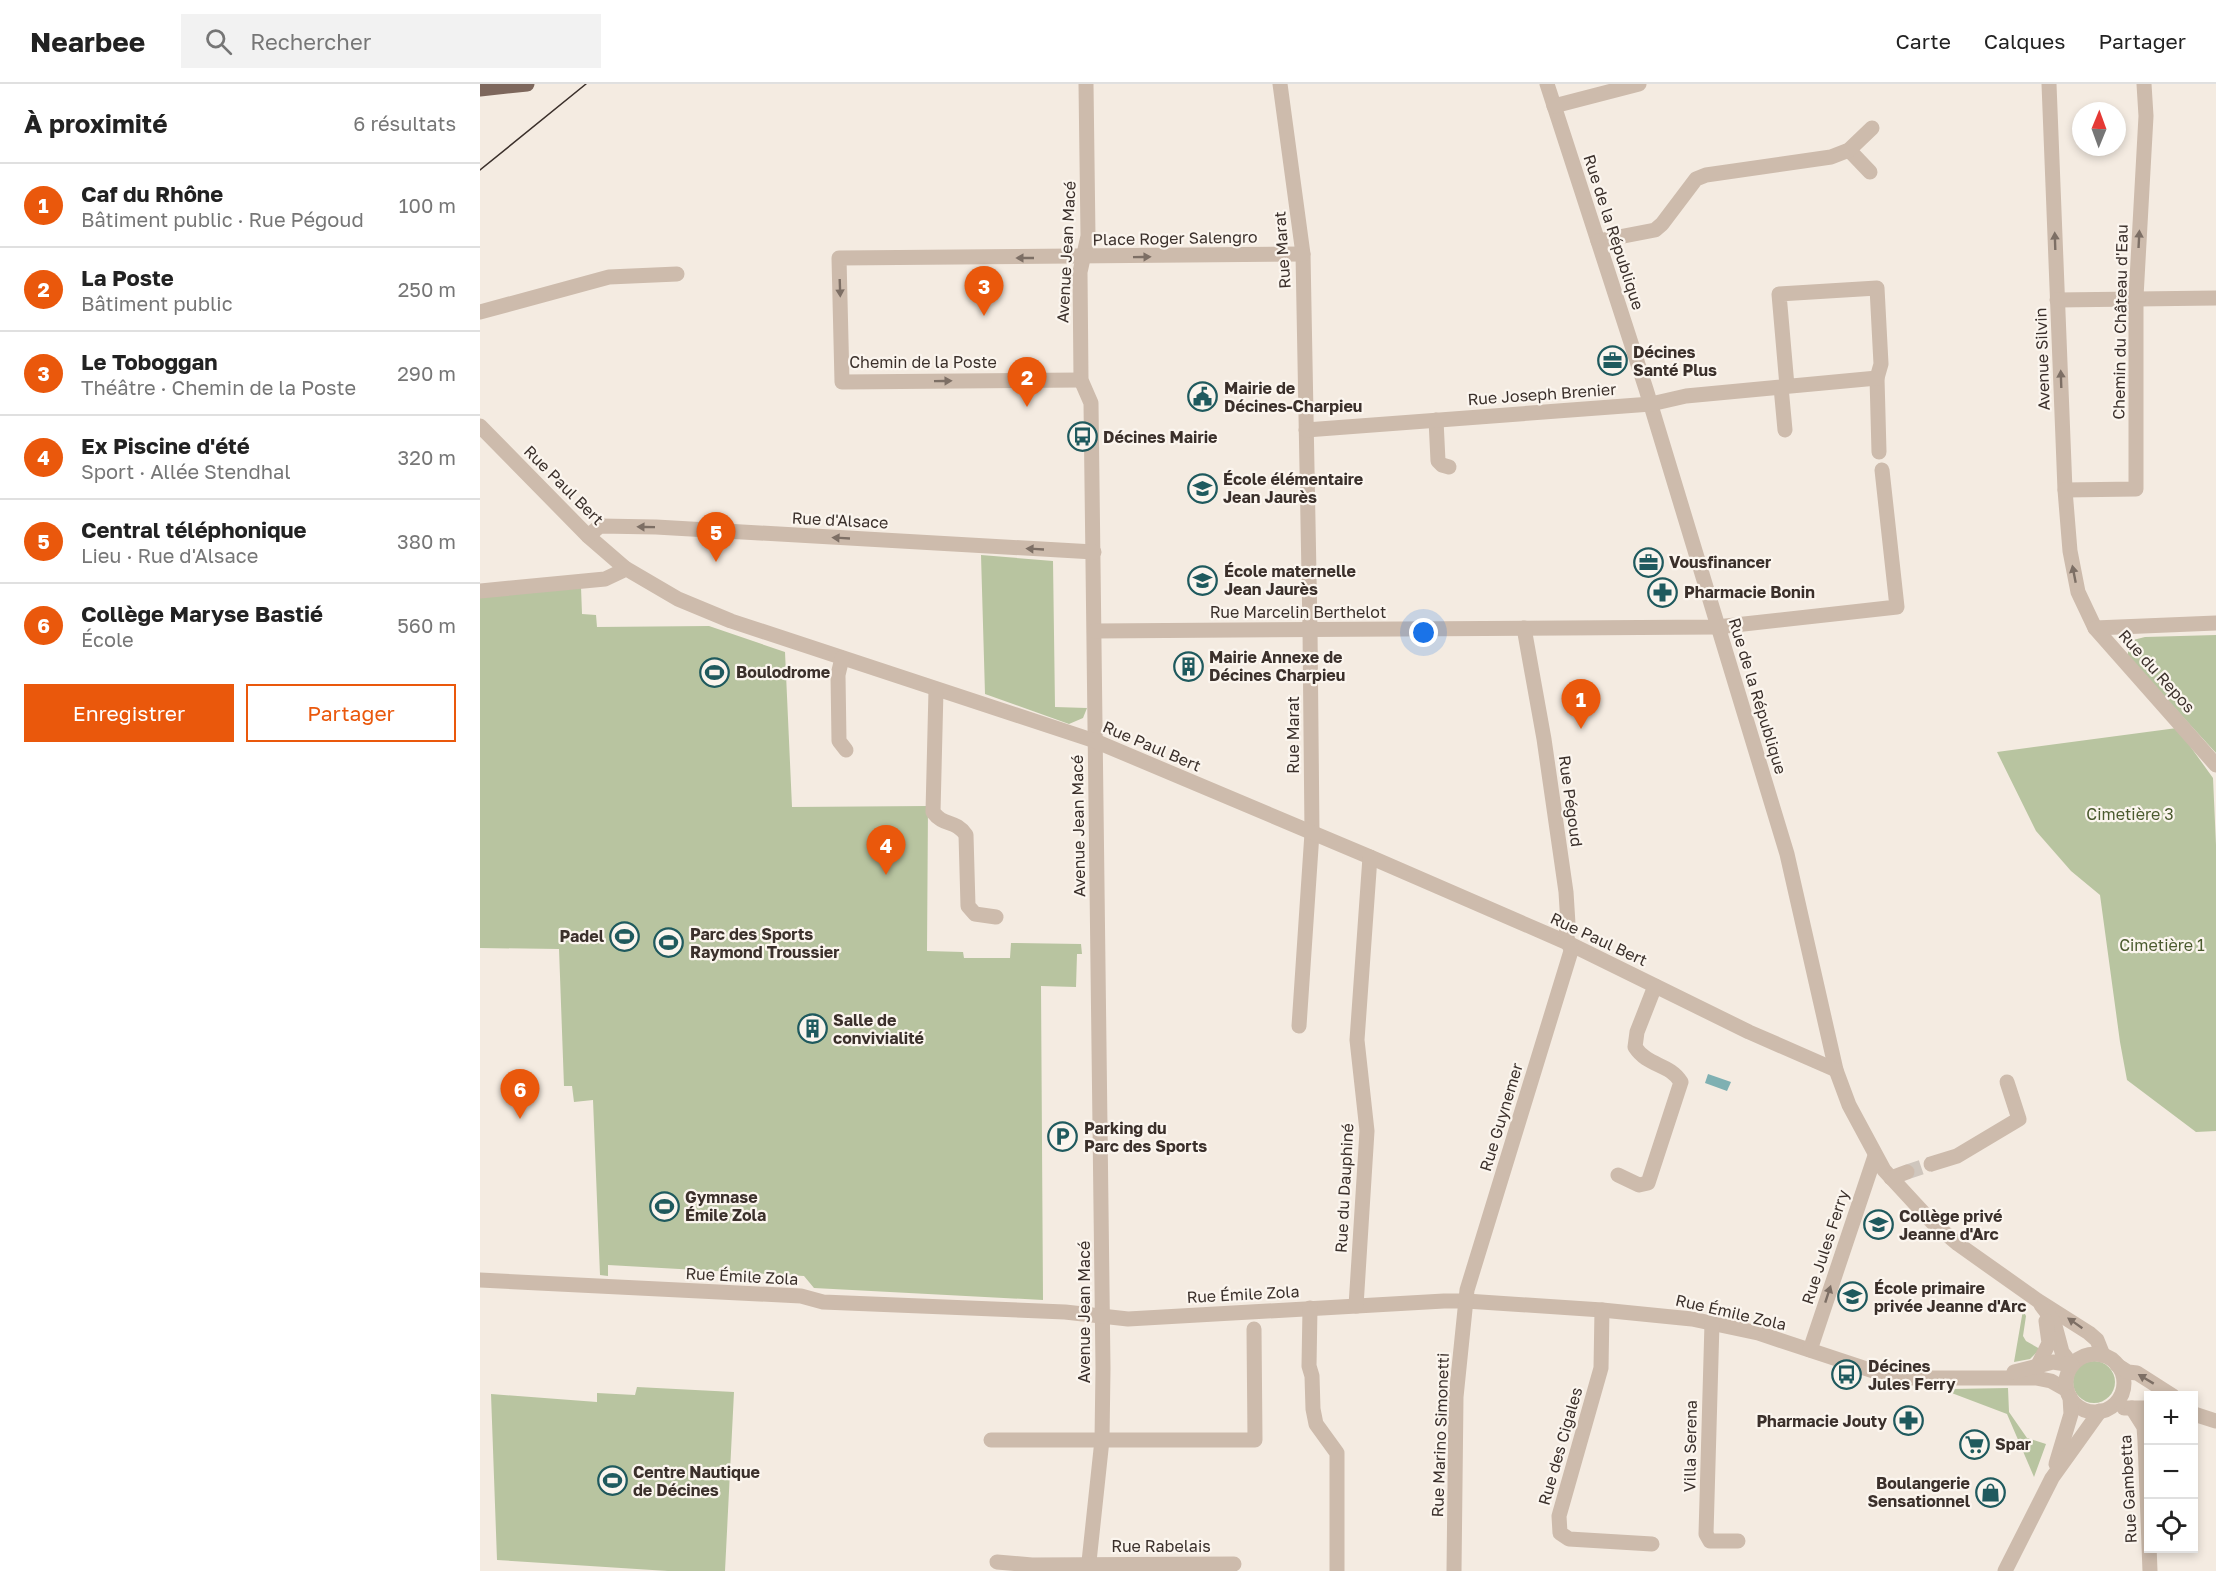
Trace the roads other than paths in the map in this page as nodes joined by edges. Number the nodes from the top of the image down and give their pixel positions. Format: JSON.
{"nodes":[{"id":1,"x":527,"y":84,"type":"edge"},
{"id":2,"x":1086,"y":84,"type":"edge"},
{"id":3,"x":1280,"y":84,"type":"edge"},
{"id":4,"x":1547,"y":84,"type":"edge"},
{"id":5,"x":1639,"y":84,"type":"edge"},
{"id":6,"x":2049,"y":84,"type":"edge"},
{"id":7,"x":2144,"y":84,"type":"edge"},
{"id":8,"x":491,"y":87,"type":"edge"},
{"id":9,"x":1554,"y":106,"type":"junction"},
{"id":10,"x":1872,"y":128,"type":"dead end"},
{"id":11,"x":1849,"y":150,"type":"junction"},
{"id":12,"x":1870,"y":172,"type":"dead end"},
{"id":13,"x":1598,"y":241,"type":"junction"},
{"id":14,"x":1303,"y":254,"type":"junction"},
{"id":15,"x":1084,"y":258,"type":"junction"},
{"id":16,"x":677,"y":274,"type":"dead end"},
{"id":17,"x":2136,"y":297,"type":"junction"},
{"id":18,"x":2216,"y":298,"type":"edge"},
{"id":19,"x":2057,"y":300,"type":"junction"},
{"id":20,"x":480,"y":312,"type":"edge"},
{"id":21,"x":1877,"y":378,"type":"junction"},
{"id":22,"x":1081,"y":380,"type":"junction"},
{"id":23,"x":1784,"y":386,"type":"junction"},
{"id":24,"x":1651,"y":404,"type":"junction"},
{"id":25,"x":1436,"y":420,"type":"junction"},
{"id":26,"x":480,"y":426,"type":"edge"},
{"id":27,"x":1306,"y":430,"type":"junction"},
{"id":28,"x":1785,"y":430,"type":"dead end"},
{"id":29,"x":1879,"y":452,"type":"dead end"},
{"id":30,"x":1449,"y":467,"type":"dead end"},
{"id":31,"x":1882,"y":470,"type":"dead end"},
{"id":32,"x":2065,"y":490,"type":"junction"},
{"id":33,"x":588,"y":536,"type":"junction"},
{"id":34,"x":1094,"y":552,"type":"junction"},
{"id":35,"x":625,"y":568,"type":"junction"},
{"id":36,"x":480,"y":591,"type":"edge"},
{"id":37,"x":2216,"y":623,"type":"edge"},
{"id":38,"x":1718,"y":627,"type":"junction"},
{"id":39,"x":1524,"y":628,"type":"junction"},
{"id":40,"x":2095,"y":628,"type":"junction"},
{"id":41,"x":1310,"y":629,"type":"junction"},
{"id":42,"x":1095,"y":630,"type":"junction"},
{"id":43,"x":842,"y":658,"type":"junction"},
{"id":44,"x":936,"y":690,"type":"junction"},
{"id":45,"x":1095,"y":741,"type":"junction"},
{"id":46,"x":846,"y":750,"type":"dead end"},
{"id":47,"x":2216,"y":765,"type":"edge"},
{"id":48,"x":1312,"y":833,"type":"junction"},
{"id":49,"x":1370,"y":856,"type":"junction"},
{"id":50,"x":996,"y":916,"type":"dead end"},
{"id":51,"x":1568,"y":943,"type":"junction"},
{"id":52,"x":1655,"y":986,"type":"junction"},
{"id":53,"x":1299,"y":1026,"type":"dead end"},
{"id":54,"x":1836,"y":1070,"type":"junction"},
{"id":55,"x":2007,"y":1082,"type":"dead end"},
{"id":56,"x":1875,"y":1156,"type":"junction"},
{"id":57,"x":1931,"y":1164,"type":"tunnel mouth"},
{"id":58,"x":1907,"y":1172,"type":"tunnel mouth"},
{"id":59,"x":1618,"y":1175,"type":"dead end"},
{"id":60,"x":1892,"y":1178,"type":"junction"},
{"id":61,"x":480,"y":1280,"type":"edge"},
{"id":62,"x":1466,"y":1301,"type":"junction"},
{"id":63,"x":2040,"y":1303,"type":"junction"},
{"id":64,"x":1356,"y":1306,"type":"junction"},
{"id":65,"x":1310,"y":1308,"type":"junction"},
{"id":66,"x":1602,"y":1310,"type":"junction"},
{"id":67,"x":1102,"y":1316,"type":"junction"},
{"id":68,"x":1712,"y":1323,"type":"junction"},
{"id":69,"x":1254,"y":1329,"type":"dead end"},
{"id":70,"x":1810,"y":1350,"type":"junction"},
{"id":71,"x":2103,"y":1355,"type":"junction"},
{"id":72,"x":2038,"y":1365,"type":"junction"},
{"id":73,"x":2072,"y":1365,"type":"junction"},
{"id":74,"x":2117,"y":1365,"type":"junction"},
{"id":75,"x":2000,"y":1377,"type":"junction"},
{"id":76,"x":2166,"y":1391,"type":"edge"},
{"id":77,"x":2068,"y":1394,"type":"junction"},
{"id":78,"x":2132,"y":1408,"type":"junction"},
{"id":79,"x":2144,"y":1408,"type":"edge"},
{"id":80,"x":2105,"y":1409,"type":"junction"},
{"id":81,"x":991,"y":1440,"type":"dead end"},
{"id":82,"x":1102,"y":1440,"type":"junction"},
{"id":83,"x":2052,"y":1478,"type":"junction"},
{"id":84,"x":1738,"y":1542,"type":"dead end"},
{"id":85,"x":1652,"y":1544,"type":"dead end"},
{"id":86,"x":997,"y":1562,"type":"dead end"},
{"id":87,"x":1234,"y":1564,"type":"dead end"},
{"id":88,"x":1089,"y":1567,"type":"edge"},
{"id":89,"x":1337,"y":1571,"type":"edge"},
{"id":90,"x":1454,"y":1571,"type":"edge"},
{"id":91,"x":2005,"y":1571,"type":"edge"},
{"id":92,"x":2150,"y":1571,"type":"edge"}],
"edges":[{"from":1,"to":8,"type":"main road"},
{"from":2,"to":15,"type":"street","name":"Avenue Jean Macé"},
{"from":3,"to":14,"type":"street","name":"Rue Marat"},
{"from":4,"to":9,"type":"street","name":"Rue de la République"},
{"from":5,"to":9,"type":"street"},
{"from":19,"to":6,"type":"street","name":"Avenue Silvin","one_way":true},
{"from":17,"to":7,"type":"street","name":"Chemin du Château d'Eau","one_way":true},
{"from":9,"to":13,"type":"street","name":"Rue de la République"},
{"from":10,"to":11,"type":"street"},
{"from":11,"to":12,"type":"street"},
{"from":11,"to":13,"type":"street"},
{"from":13,"to":24,"type":"street","name":"Rue de la République"},
{"from":15,"to":14,"type":"street","name":"Place Roger Salengro","one_way":true},
{"from":14,"to":27,"type":"street","name":"Rue Marat"},
{"from":15,"to":22,"type":"street","name":"Avenue Jean Macé"},
{"from":15,"to":22,"type":"street","name":"Chemin de la Poste","one_way":true},
{"from":16,"to":20,"type":"street"},
{"from":17,"to":18,"type":"street"},
{"from":17,"to":19,"type":"street"},
{"from":17,"to":32,"type":"street","name":"Chemin du Château d'Eau"},
{"from":32,"to":19,"type":"street","name":"Avenue Silvin","one_way":true},
{"from":21,"to":23,"type":"street","name":"Rue Joseph Brenier"},
{"from":21,"to":23,"type":"street"},
{"from":21,"to":29,"type":"street"},
{"from":22,"to":34,"type":"street","name":"Avenue Jean Macé"},
{"from":23,"to":24,"type":"street","name":"Rue Joseph Brenier"},
{"from":23,"to":28,"type":"street"},
{"from":24,"to":25,"type":"street","name":"Rue Joseph Brenier"},
{"from":24,"to":38,"type":"street","name":"Rue de la République"},
{"from":25,"to":27,"type":"street","name":"Rue Joseph Brenier"},
{"from":25,"to":30,"type":"street"},
{"from":26,"to":33,"type":"street","name":"Rue Paul Bert"},
{"from":27,"to":41,"type":"street","name":"Rue Marat"},
{"from":31,"to":38,"type":"street","name":"Rue Marcelin Berthelot"},
{"from":40,"to":32,"type":"street","name":"Avenue Silvin","one_way":true},
{"from":34,"to":33,"type":"street","name":"Rue d'Alsace","one_way":true},
{"from":33,"to":35,"type":"street","name":"Rue Paul Bert"},
{"from":34,"to":42,"type":"street","name":"Avenue Jean Macé"},
{"from":35,"to":36,"type":"street"},
{"from":35,"to":43,"type":"street","name":"Rue Paul Bert"},
{"from":37,"to":40,"type":"street"},
{"from":38,"to":39,"type":"street","name":"Rue Marcelin Berthelot"},
{"from":38,"to":54,"type":"street","name":"Rue de la République"},
{"from":39,"to":41,"type":"street","name":"Rue Marcelin Berthelot"},
{"from":39,"to":51,"type":"street","name":"Rue Pégoud"},
{"from":40,"to":47,"type":"street","name":"Rue du Repos"},
{"from":41,"to":42,"type":"street","name":"Rue Marcelin Berthelot"},
{"from":41,"to":48,"type":"street","name":"Rue Marat"},
{"from":42,"to":45,"type":"street","name":"Avenue Jean Macé"},
{"from":43,"to":44,"type":"street","name":"Rue Paul Bert"},
{"from":43,"to":46,"type":"street"},
{"from":44,"to":45,"type":"street","name":"Rue Paul Bert"},
{"from":44,"to":50,"type":"street"},
{"from":45,"to":48,"type":"street","name":"Rue Paul Bert"},
{"from":45,"to":67,"type":"street","name":"Avenue Jean Macé"},
{"from":48,"to":49,"type":"street","name":"Rue Paul Bert"},
{"from":48,"to":53,"type":"street","name":"Rue Marat"},
{"from":49,"to":51,"type":"street","name":"Rue Paul Bert"},
{"from":49,"to":64,"type":"street","name":"Rue du Dauphiné"},
{"from":51,"to":52,"type":"street","name":"Rue Paul Bert"},
{"from":51,"to":62,"type":"street","name":"Rue Guynemer"},
{"from":52,"to":54,"type":"street","name":"Rue Paul Bert"},
{"from":52,"to":59,"type":"street","name":"Rue Paul Bert"},
{"from":54,"to":56,"type":"street","name":"Rue de la République"},
{"from":55,"to":57,"type":"street"},
{"from":56,"to":60,"type":"street","name":"Rue de la République"},
{"from":70,"to":56,"type":"street","name":"Rue Jules Ferry","one_way":true},
{"from":58,"to":60,"type":"street"},
{"from":60,"to":63,"type":"street","name":"Rue de la République"},
{"from":61,"to":67,"type":"street","name":"Rue Émile Zola"},
{"from":62,"to":64,"type":"street","name":"Rue Émile Zola"},
{"from":62,"to":66,"type":"street","name":"Rue Émile Zola"},
{"from":62,"to":90,"type":"street","name":"Rue Marino Simonetti"},
{"from":71,"to":63,"type":"street","name":"Rue de la République","one_way":true},
{"from":63,"to":72,"type":"street"},
{"from":63,"to":73,"type":"street","name":"Rue de la République"},
{"from":64,"to":65,"type":"street","name":"Rue Émile Zola"},
{"from":65,"to":67,"type":"street","name":"Rue Émile Zola"},
{"from":65,"to":89,"type":"street"},
{"from":66,"to":68,"type":"street","name":"Rue Émile Zola"},
{"from":66,"to":85,"type":"street","name":"Rue des Cigales"},
{"from":67,"to":82,"type":"street","name":"Avenue Jean Macé"},
{"from":68,"to":70,"type":"street","name":"Rue Émile Zola"},
{"from":68,"to":84,"type":"street","name":"Villa Serena"},
{"from":69,"to":82,"type":"street"},
{"from":70,"to":75,"type":"street","name":"Rue Émile Zola"},
{"from":71,"to":73,"type":"street"},
{"from":71,"to":74,"type":"street"},
{"from":72,"to":73,"type":"street","name":"Rue Émile Zola"},
{"from":72,"to":75,"type":"street","name":"Rue Émile Zola"},
{"from":73,"to":77,"type":"street"},
{"from":76,"to":74,"type":"street","one_way":true},
{"from":74,"to":80,"type":"street"},
{"from":75,"to":77,"type":"street","name":"Rue Émile Zola"},
{"from":77,"to":80,"type":"street"},
{"from":77,"to":83,"type":"street"},
{"from":78,"to":79,"type":"street"},
{"from":78,"to":80,"type":"street"},
{"from":78,"to":92,"type":"street","name":"Rue Gambetta"},
{"from":80,"to":83,"type":"street"},
{"from":81,"to":82,"type":"street"},
{"from":82,"to":88,"type":"street","name":"Avenue Jean Macé"},
{"from":83,"to":91,"type":"street"},
{"from":86,"to":88,"type":"street","name":"Rue Rabelais"},
{"from":87,"to":88,"type":"street","name":"Rue Rabelais"}]}
